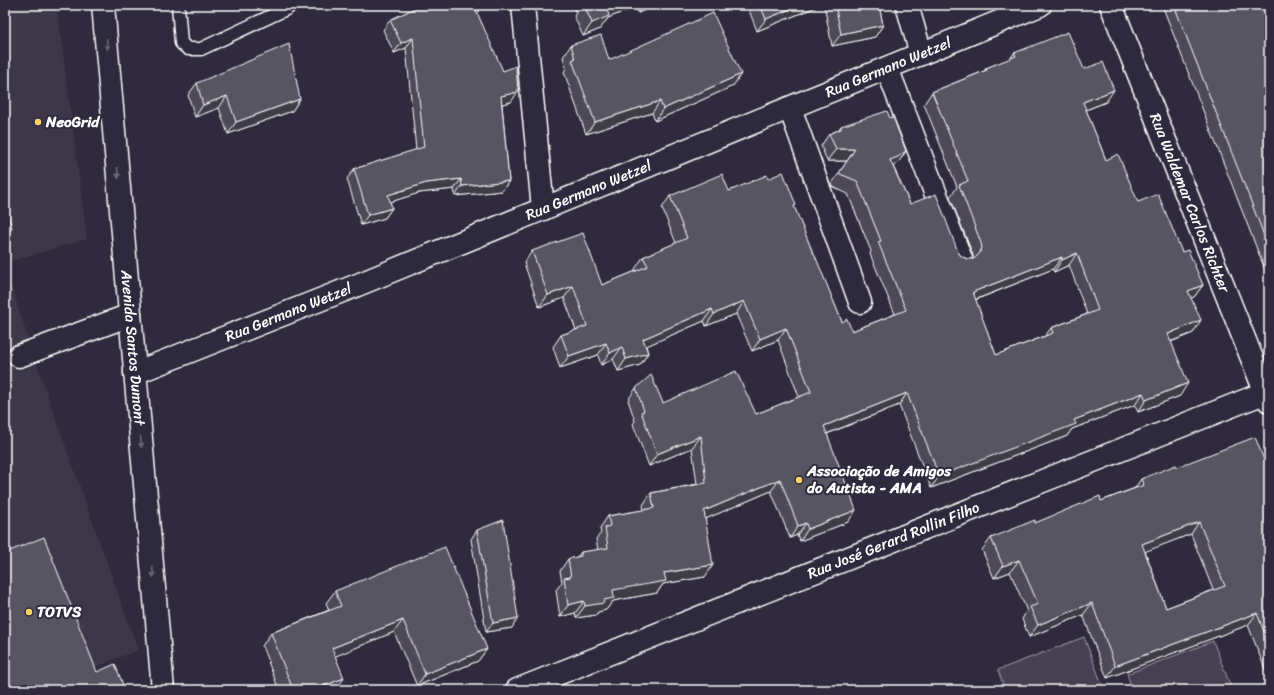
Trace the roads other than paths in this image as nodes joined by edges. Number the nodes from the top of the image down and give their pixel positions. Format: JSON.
{"nodes":[{"id":1,"x":103,"y":5,"type":"edge"},
{"id":2,"x":178,"y":5,"type":"edge"},
{"id":3,"x":290,"y":5,"type":"edge"},
{"id":4,"x":523,"y":5,"type":"edge"},
{"id":5,"x":907,"y":5,"type":"edge"},
{"id":6,"x":1040,"y":5,"type":"edge"},
{"id":7,"x":1111,"y":5,"type":"edge"},
{"id":8,"x":921,"y":54,"type":"junction"},
{"id":9,"x":887,"y":68,"type":"junction"},
{"id":10,"x":790,"y":108,"type":"junction"},
{"id":11,"x":543,"y":209,"type":"junction"},
{"id":12,"x":962,"y":259,"type":"edge"},
{"id":13,"x":860,"y":302,"type":"dead end"},
{"id":14,"x":130,"y":315,"type":"junction"},
{"id":15,"x":20,"y":356,"type":"dead end"},
{"id":16,"x":135,"y":373,"type":"junction"},
{"id":17,"x":1268,"y":395,"type":"edge"},
{"id":18,"x":163,"y":690,"type":"edge"},
{"id":19,"x":517,"y":690,"type":"edge"}],
"edges":[{"from":1,"to":14,"type":"street","name":"Avenida Santos Dumont","one_way":true},
{"from":2,"to":3,"type":"lane"},
{"from":4,"to":11,"type":"street"},
{"from":5,"to":8,"type":"street"},
{"from":6,"to":8,"type":"street","name":"Rua Germano Wetzel"},
{"from":7,"to":17,"type":"street","name":"Rua Waldemar Carlos Richter"},
{"from":8,"to":9,"type":"street","name":"Rua Germano Wetzel"},
{"from":9,"to":10,"type":"street","name":"Rua Germano Wetzel"},
{"from":9,"to":12,"type":"street"},
{"from":10,"to":11,"type":"street","name":"Rua Germano Wetzel"},
{"from":10,"to":13,"type":"street"},
{"from":11,"to":16,"type":"street","name":"Rua Germano Wetzel"},
{"from":14,"to":15,"type":"street"},
{"from":14,"to":16,"type":"street","name":"Avenida Santos Dumont"},
{"from":16,"to":18,"type":"street","name":"Avenida Santos Dumont","one_way":true},
{"from":17,"to":19,"type":"street","name":"Rua José Gerard Rollin Filho"}]}
